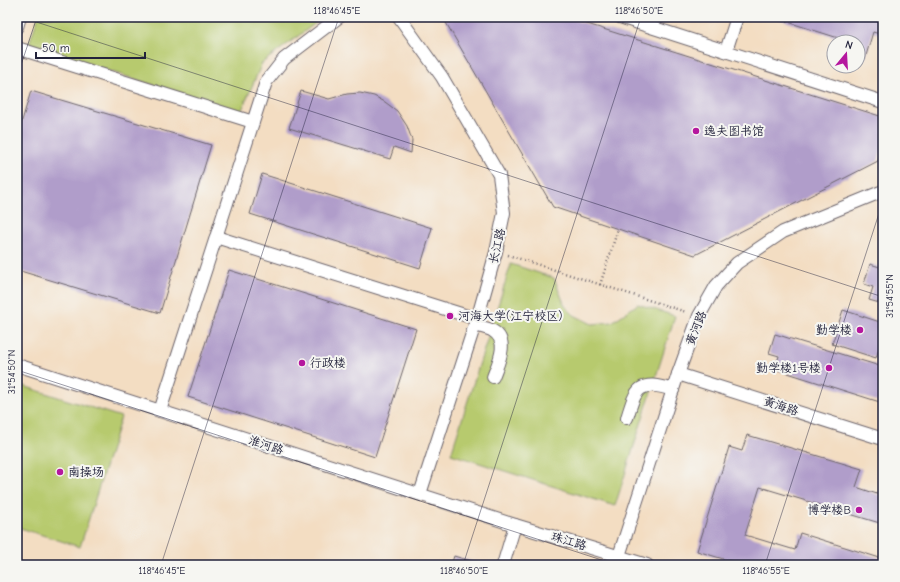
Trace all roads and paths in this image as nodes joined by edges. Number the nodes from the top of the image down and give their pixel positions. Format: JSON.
{"nodes":[{"id":1,"x":20,"y":17,"type":"edge"},
{"id":2,"x":340,"y":17,"type":"edge"},
{"id":3,"x":399,"y":17,"type":"edge"},
{"id":4,"x":737,"y":17,"type":"edge"},
{"id":5,"x":628,"y":18,"type":"edge"},
{"id":6,"x":17,"y":27,"type":"edge"},
{"id":7,"x":17,"y":48,"type":"edge"},
{"id":8,"x":726,"y":50,"type":"junction"},
{"id":9,"x":883,"y":102,"type":"edge"},
{"id":10,"x":253,"y":122,"type":"junction"},
{"id":11,"x":883,"y":191,"type":"edge"},
{"id":12,"x":618,"y":229,"type":"dead end"},
{"id":13,"x":216,"y":236,"type":"junction"},
{"id":14,"x":496,"y":252,"type":"junction"},
{"id":15,"x":600,"y":285,"type":"junction"},
{"id":16,"x":699,"y":316,"type":"junction"},
{"id":17,"x":476,"y":322,"type":"junction"},
{"id":18,"x":17,"y":365,"type":"edge"},
{"id":19,"x":678,"y":374,"type":"junction"},
{"id":20,"x":493,"y":377,"type":"dead end"},
{"id":21,"x":673,"y":390,"type":"junction"},
{"id":22,"x":160,"y":411,"type":"junction"},
{"id":23,"x":627,"y":418,"type":"dead end"},
{"id":24,"x":883,"y":439,"type":"edge"},
{"id":25,"x":420,"y":494,"type":"junction"},
{"id":26,"x":515,"y":525,"type":"junction"},
{"id":27,"x":619,"y":556,"type":"junction"},
{"id":28,"x":503,"y":565,"type":"edge"},
{"id":29,"x":647,"y":565,"type":"edge"}],
"edges":[{"from":1,"to":6,"type":"street"},
{"from":2,"to":10,"type":"street"},
{"from":3,"to":14,"type":"street","name":"长江路"},
{"from":4,"to":8,"type":"street"},
{"from":5,"to":8,"type":"street"},
{"from":7,"to":10,"type":"street"},
{"from":8,"to":9,"type":"street"},
{"from":10,"to":13,"type":"street"},
{"from":11,"to":16,"type":"street","name":"黄河路"},
{"from":12,"to":15,"type":"path"},
{"from":13,"to":17,"type":"street"},
{"from":13,"to":22,"type":"street"},
{"from":14,"to":15,"type":"path"},
{"from":14,"to":17,"type":"street","name":"长江路"},
{"from":15,"to":16,"type":"path"},
{"from":16,"to":19,"type":"street","name":"黄河路"},
{"from":17,"to":20,"type":"street"},
{"from":17,"to":25,"type":"street","name":"长江路"},
{"from":18,"to":22,"type":"street","name":"淮河路"},
{"from":19,"to":21,"type":"street","name":"黄河路"},
{"from":19,"to":24,"type":"street","name":"黄海路"},
{"from":21,"to":23,"type":"street"},
{"from":21,"to":27,"type":"street","name":"黄河路"},
{"from":22,"to":25,"type":"street","name":"淮河路"},
{"from":25,"to":26,"type":"street","name":"淮河路"},
{"from":26,"to":27,"type":"street","name":"珠江路"},
{"from":26,"to":28,"type":"street"},
{"from":27,"to":29,"type":"street","name":"珠江路"}]}
